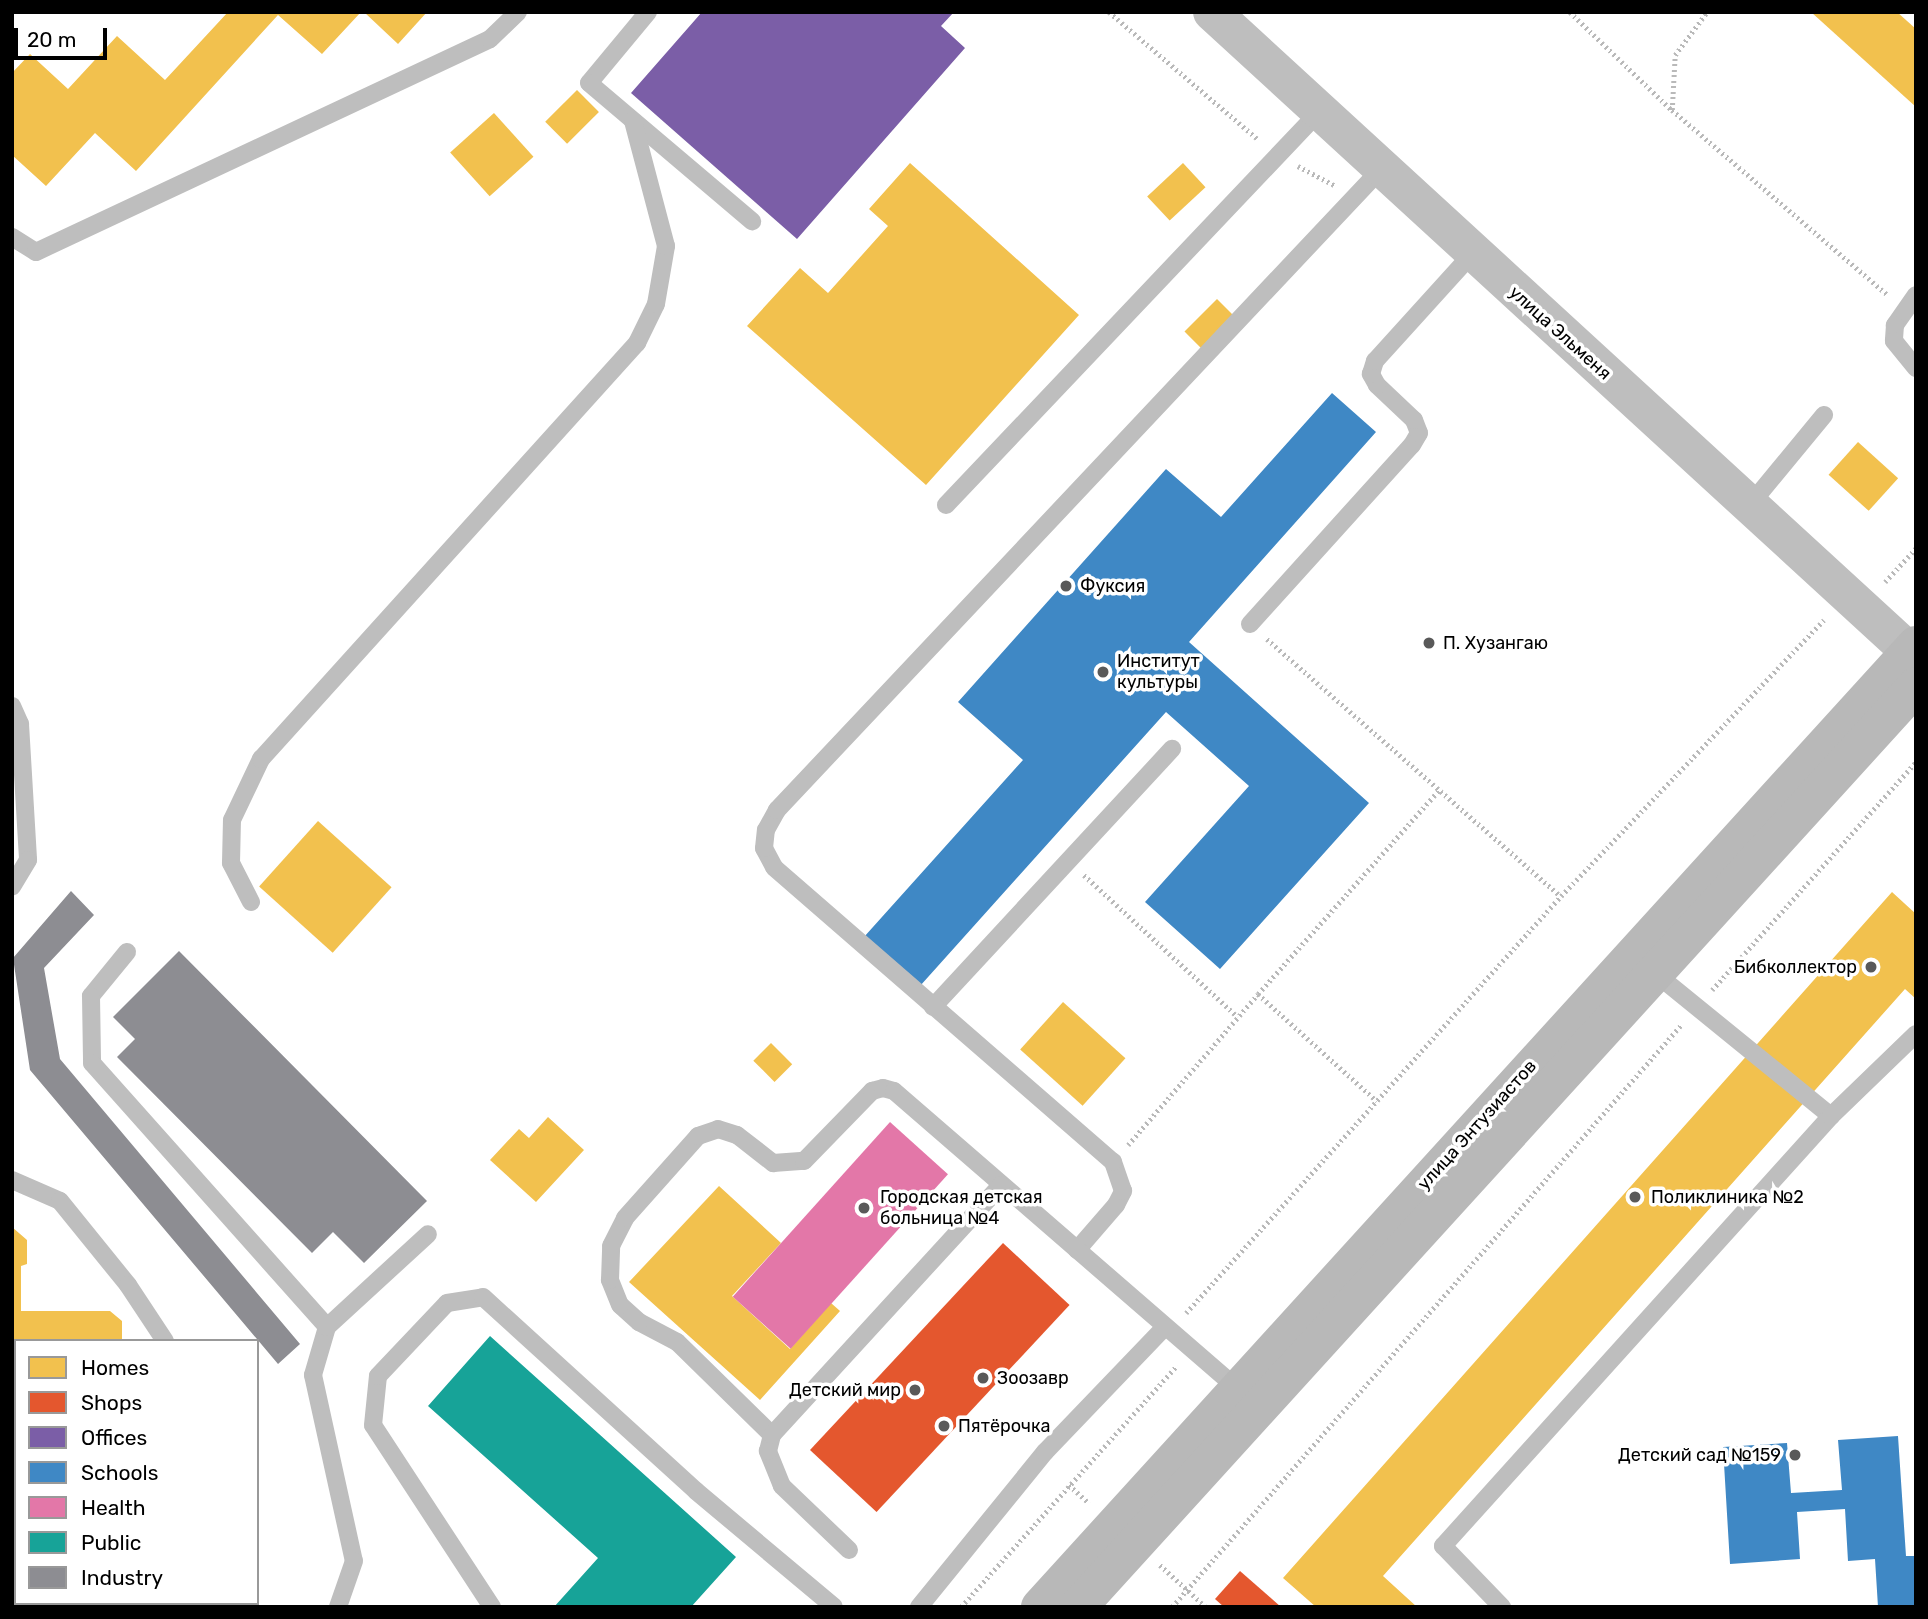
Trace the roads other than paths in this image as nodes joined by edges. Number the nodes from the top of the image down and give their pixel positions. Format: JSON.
{"nodes":[{"id":1,"x":518,"y":12,"type":"edge"},
{"id":2,"x":648,"y":12,"type":"edge"},
{"id":3,"x":1212,"y":12,"type":"edge"},
{"id":4,"x":1319,"y":112,"type":"junction"},
{"id":5,"x":633,"y":121,"type":"junction"},
{"id":6,"x":1369,"y":183,"type":"junction"},
{"id":7,"x":752,"y":221,"type":"dead end"},
{"id":8,"x":12,"y":237,"type":"edge"},
{"id":9,"x":1472,"y":254,"type":"junction"},
{"id":10,"x":1910,"y":302,"type":"edge"},
{"id":11,"x":1916,"y":368,"type":"edge"},
{"id":12,"x":1824,"y":415,"type":"dead end"},
{"id":13,"x":946,"y":505,"type":"dead end"},
{"id":14,"x":1749,"y":506,"type":"junction"},
{"id":15,"x":1250,"y":624,"type":"road end"},
{"id":16,"x":1914,"y":661,"type":"edge"},
{"id":17,"x":12,"y":706,"type":"edge"},
{"id":18,"x":1172,"y":748,"type":"dead end"},
{"id":19,"x":12,"y":887,"type":"edge"},
{"id":20,"x":251,"y":902,"type":"dead end"},
{"id":21,"x":128,"y":952,"type":"dead end"},
{"id":22,"x":1644,"y":964,"type":"junction"},
{"id":23,"x":933,"y":1007,"type":"junction"},
{"id":24,"x":1916,"y":1034,"type":"edge"},
{"id":25,"x":1832,"y":1116,"type":"junction"},
{"id":26,"x":12,"y":1180,"type":"edge"},
{"id":27,"x":1001,"y":1185,"type":"junction"},
{"id":28,"x":428,"y":1234,"type":"dead end"},
{"id":29,"x":1077,"y":1250,"type":"junction"},
{"id":30,"x":327,"y":1327,"type":"junction"},
{"id":31,"x":1165,"y":1327,"type":"junction"},
{"id":32,"x":164,"y":1339,"type":"edge"},
{"id":33,"x":1248,"y":1398,"type":"junction"},
{"id":34,"x":772,"y":1435,"type":"junction"},
{"id":35,"x":849,"y":1550,"type":"dead end"},
{"id":36,"x":1071,"y":1600,"type":"edge"},
{"id":37,"x":338,"y":1607,"type":"edge"},
{"id":38,"x":492,"y":1607,"type":"edge"},
{"id":39,"x":834,"y":1607,"type":"edge"},
{"id":40,"x":919,"y":1607,"type":"edge"},
{"id":41,"x":1502,"y":1607,"type":"edge"}],
"edges":[{"from":1,"to":8,"type":"lane"},
{"from":2,"to":5,"type":"lane"},
{"from":3,"to":4,"type":"street","name":"улица Эльменя"},
{"from":4,"to":6,"type":"street","name":"улица Эльменя"},
{"from":4,"to":13,"type":"lane"},
{"from":5,"to":7,"type":"lane"},
{"from":5,"to":20,"type":"lane"},
{"from":6,"to":9,"type":"street","name":"улица Эльменя"},
{"from":6,"to":23,"type":"lane"},
{"from":9,"to":14,"type":"street","name":"улица Эльменя"},
{"from":9,"to":15,"type":"lane"},
{"from":10,"to":11,"type":"lane"},
{"from":12,"to":14,"type":"lane"},
{"from":14,"to":16,"type":"street","name":"улица Эльменя"},
{"from":16,"to":22,"type":"main road","name":"улица Энтузиастов"},
{"from":17,"to":19,"type":"lane"},
{"from":18,"to":23,"type":"lane"},
{"from":21,"to":30,"type":"lane"},
{"from":22,"to":25,"type":"lane"},
{"from":22,"to":33,"type":"main road","name":"улица Энтузиастов"},
{"from":23,"to":29,"type":"lane"},
{"from":24,"to":25,"type":"lane"},
{"from":25,"to":41,"type":"lane"},
{"from":26,"to":32,"type":"lane"},
{"from":27,"to":29,"type":"lane"},
{"from":27,"to":34,"type":"lane"},
{"from":27,"to":34,"type":"lane"},
{"from":28,"to":30,"type":"lane"},
{"from":29,"to":31,"type":"lane"},
{"from":30,"to":37,"type":"lane"},
{"from":31,"to":33,"type":"lane"},
{"from":31,"to":40,"type":"lane"},
{"from":33,"to":36,"type":"main road","name":"улица Энтузиастов"},
{"from":34,"to":35,"type":"lane"},
{"from":38,"to":39,"type":"lane"}]}
